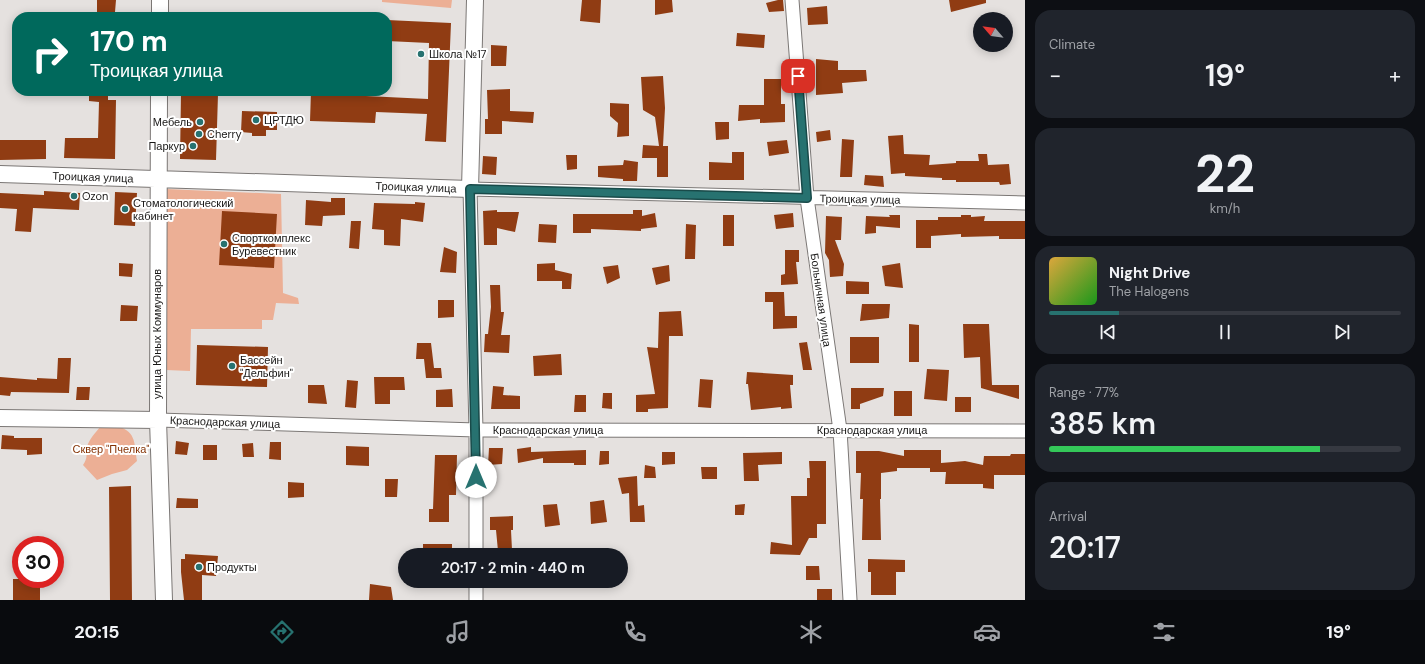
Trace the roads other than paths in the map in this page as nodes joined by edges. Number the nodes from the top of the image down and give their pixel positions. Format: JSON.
{"nodes":[{"id":1,"x":160,"y":0,"type":"edge"},
{"id":2,"x":475,"y":0,"type":"edge"},
{"id":3,"x":792,"y":0,"type":"edge"},
{"id":4,"x":160,"y":12,"type":"edge"},
{"id":5,"x":159,"y":96,"type":"edge"},
{"id":6,"x":0,"y":174,"type":"edge"},
{"id":7,"x":158,"y":180,"type":"junction"},
{"id":8,"x":470,"y":189,"type":"junction"},
{"id":9,"x":807,"y":198,"type":"junction"},
{"id":10,"x":1025,"y":203,"type":"edge"},
{"id":11,"x":0,"y":418,"type":"edge"},
{"id":12,"x":158,"y":420,"type":"junction"},
{"id":13,"x":476,"y":430,"type":"junction"},
{"id":14,"x":840,"y":430,"type":"junction"},
{"id":15,"x":1025,"y":431,"type":"edge"},
{"id":16,"x":476,"y":548,"type":"edge"},
{"id":17,"x":476,"y":588,"type":"edge"},
{"id":18,"x":164,"y":600,"type":"edge"},
{"id":19,"x":476,"y":600,"type":"edge"},
{"id":20,"x":850,"y":600,"type":"edge"}],
"edges":[{"from":1,"to":4,"type":"street"},
{"from":2,"to":8,"type":"street"},
{"from":3,"to":9,"type":"street","name":"Больничная улица"},
{"from":5,"to":7,"type":"street","name":"улица Юных Коммунаров"},
{"from":6,"to":7,"type":"street","name":"Троицкая улица"},
{"from":7,"to":8,"type":"street","name":"Троицкая улица"},
{"from":7,"to":12,"type":"street","name":"улица Юных Коммунаров"},
{"from":8,"to":9,"type":"street","name":"Троицкая улица"},
{"from":8,"to":13,"type":"street"},
{"from":9,"to":10,"type":"street","name":"Троицкая улица"},
{"from":9,"to":14,"type":"street","name":"Больничная улица"},
{"from":11,"to":12,"type":"street","name":"Краснодарская улица"},
{"from":12,"to":13,"type":"street","name":"Краснодарская улица"},
{"from":12,"to":18,"type":"street","name":"улица Юных Коммунаров"},
{"from":13,"to":14,"type":"street","name":"Краснодарская улица"},
{"from":13,"to":16,"type":"street"},
{"from":14,"to":15,"type":"street","name":"Краснодарская улица"},
{"from":14,"to":20,"type":"street","name":"Больничная улица"},
{"from":17,"to":19,"type":"street"}]}
